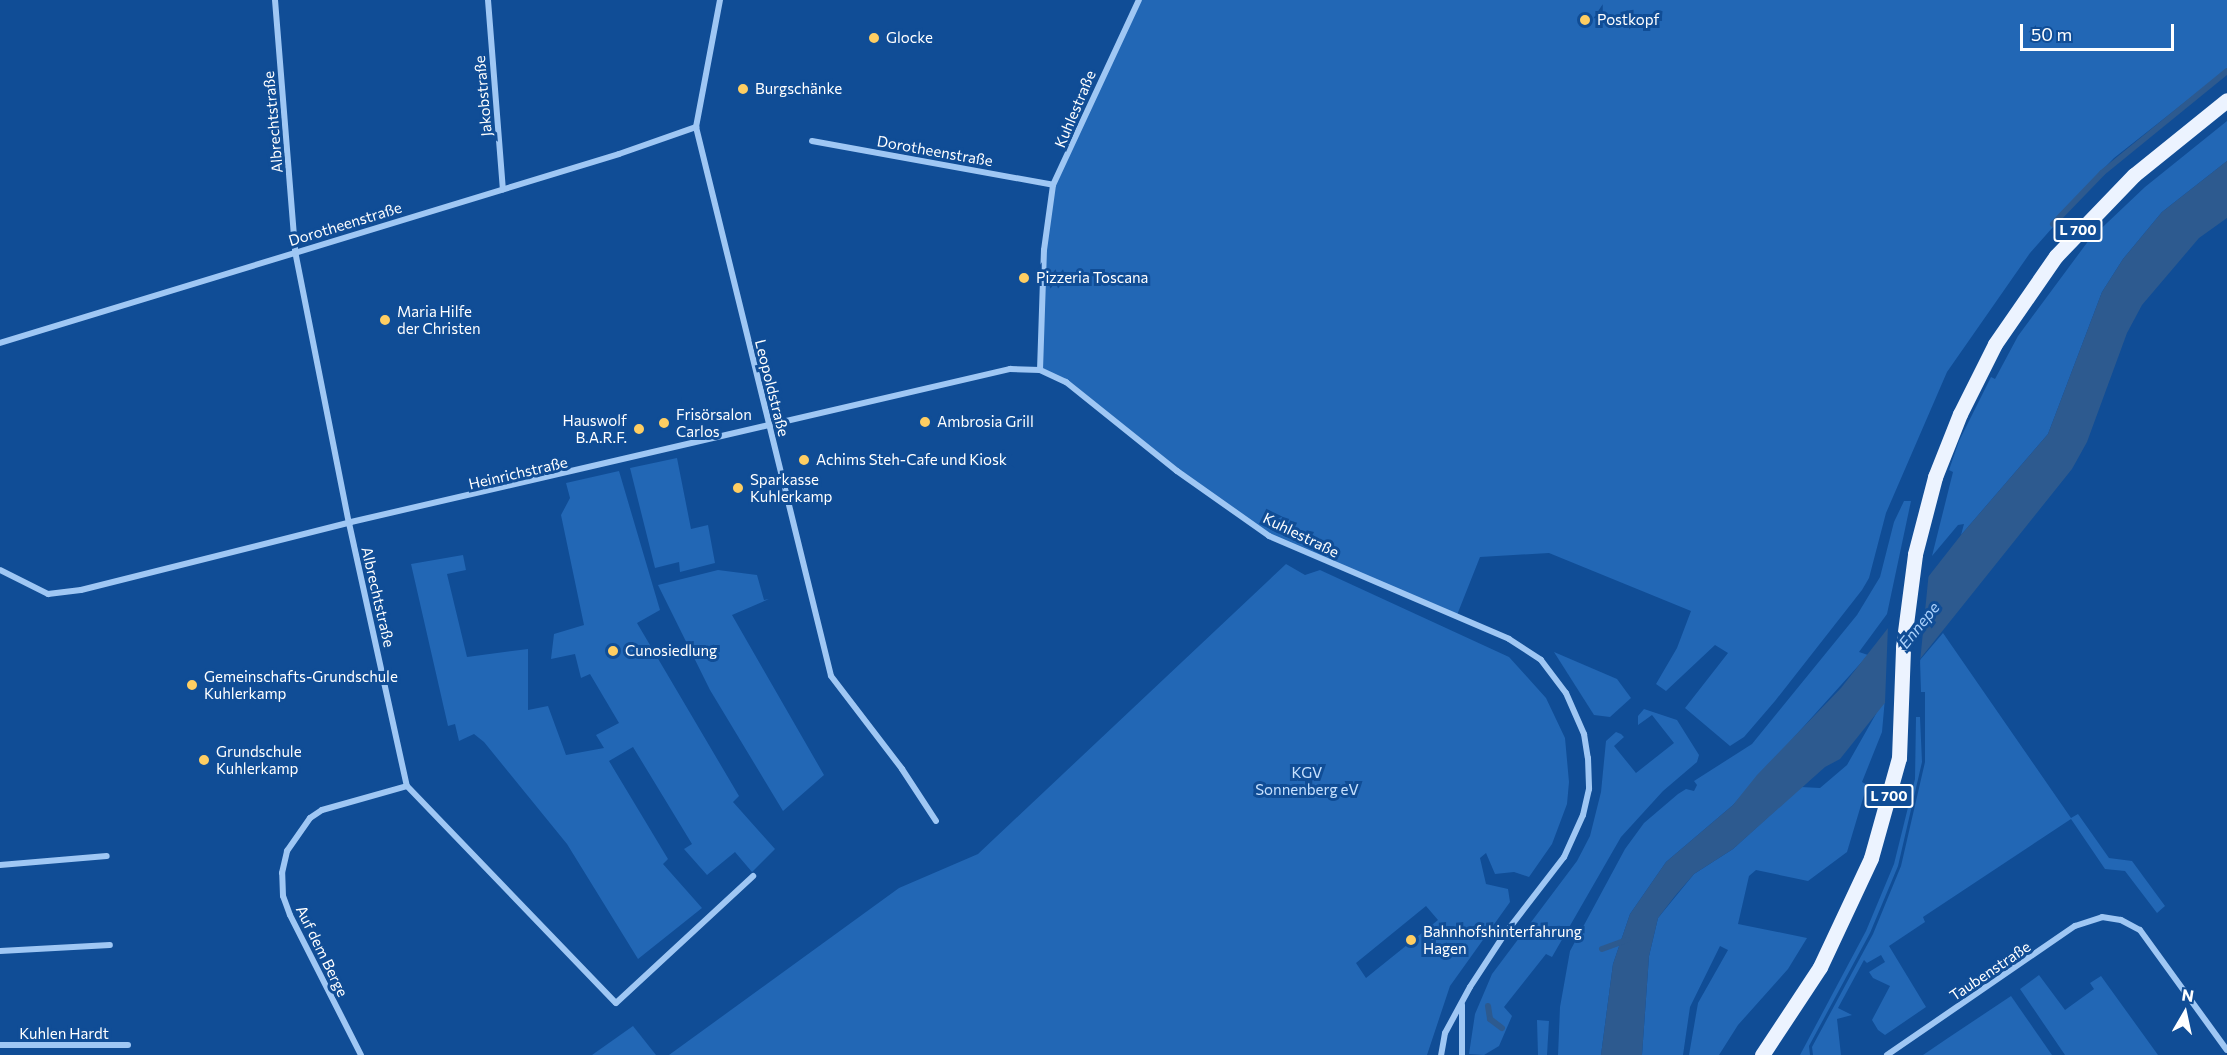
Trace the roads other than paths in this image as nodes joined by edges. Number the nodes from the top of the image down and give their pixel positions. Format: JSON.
{"nodes":[{"id":1,"x":274,"y":0,"type":"edge"},
{"id":2,"x":488,"y":0,"type":"edge"},
{"id":3,"x":720,"y":0,"type":"edge"},
{"id":4,"x":1139,"y":0,"type":"edge"},
{"id":5,"x":2227,"y":100,"type":"edge"},
{"id":6,"x":696,"y":127,"type":"junction"},
{"id":7,"x":812,"y":141,"type":"dead end"},
{"id":8,"x":1053,"y":185,"type":"junction"},
{"id":9,"x":503,"y":189,"type":"junction"},
{"id":10,"x":295,"y":251,"type":"junction"},
{"id":11,"x":0,"y":343,"type":"edge"},
{"id":12,"x":1040,"y":370,"type":"junction"},
{"id":13,"x":769,"y":426,"type":"junction"},
{"id":14,"x":349,"y":523,"type":"junction"},
{"id":15,"x":0,"y":570,"type":"edge"},
{"id":16,"x":407,"y":786,"type":"junction"},
{"id":17,"x":936,"y":821,"type":"dead end"},
{"id":18,"x":107,"y":856,"type":"dead end"},
{"id":19,"x":0,"y":865,"type":"edge"},
{"id":20,"x":753,"y":876,"type":"dead end"},
{"id":21,"x":110,"y":945,"type":"dead end"},
{"id":22,"x":0,"y":951,"type":"edge"},
{"id":23,"x":1462,"y":1005,"type":"junction"},
{"id":24,"x":0,"y":1045,"type":"edge"},
{"id":25,"x":128,"y":1045,"type":"dead end"},
{"id":26,"x":2227,"y":1050,"type":"edge"},
{"id":27,"x":361,"y":1055,"type":"edge"},
{"id":28,"x":1441,"y":1055,"type":"edge"},
{"id":29,"x":1462,"y":1055,"type":"edge"},
{"id":30,"x":1762,"y":1055,"type":"edge"},
{"id":31,"x":1887,"y":1055,"type":"edge"}],
"edges":[{"from":1,"to":10,"type":"street","name":"Albrechtstraße"},
{"from":2,"to":9,"type":"street","name":"Jakobstraße"},
{"from":3,"to":6,"type":"street","name":"Leopoldstraße"},
{"from":4,"to":8,"type":"street","name":"Kuhlestraße"},
{"from":5,"to":30,"type":"main road","number":"L 700"},
{"from":6,"to":9,"type":"street","name":"Dorotheenstraße"},
{"from":6,"to":13,"type":"street","name":"Leopoldstraße"},
{"from":7,"to":8,"type":"street","name":"Dorotheenstraße"},
{"from":8,"to":12,"type":"street","name":"Kuhlestraße"},
{"from":9,"to":10,"type":"street","name":"Dorotheenstraße"},
{"from":10,"to":11,"type":"street","name":"Dorotheenstraße"},
{"from":10,"to":14,"type":"street","name":"Albrechtstraße"},
{"from":12,"to":13,"type":"street","name":"Heinrichstraße"},
{"from":12,"to":23,"type":"street","name":"Kuhlestraße"},
{"from":13,"to":14,"type":"street","name":"Heinrichstraße"},
{"from":13,"to":17,"type":"street","name":"Leopoldstraße"},
{"from":14,"to":15,"type":"street","name":"Heinrichstraße"},
{"from":14,"to":16,"type":"street","name":"Albrechtstraße"},
{"from":16,"to":20,"type":"street"},
{"from":16,"to":27,"type":"street","name":"Auf dem Berge"},
{"from":18,"to":19,"type":"street"},
{"from":21,"to":22,"type":"street"},
{"from":23,"to":28,"type":"street","name":"Kuhlestraße"},
{"from":23,"to":29,"type":"street"},
{"from":24,"to":25,"type":"street","name":"Kuhlen Hardt"},
{"from":26,"to":31,"type":"street","name":"Taubenstraße"}]}
